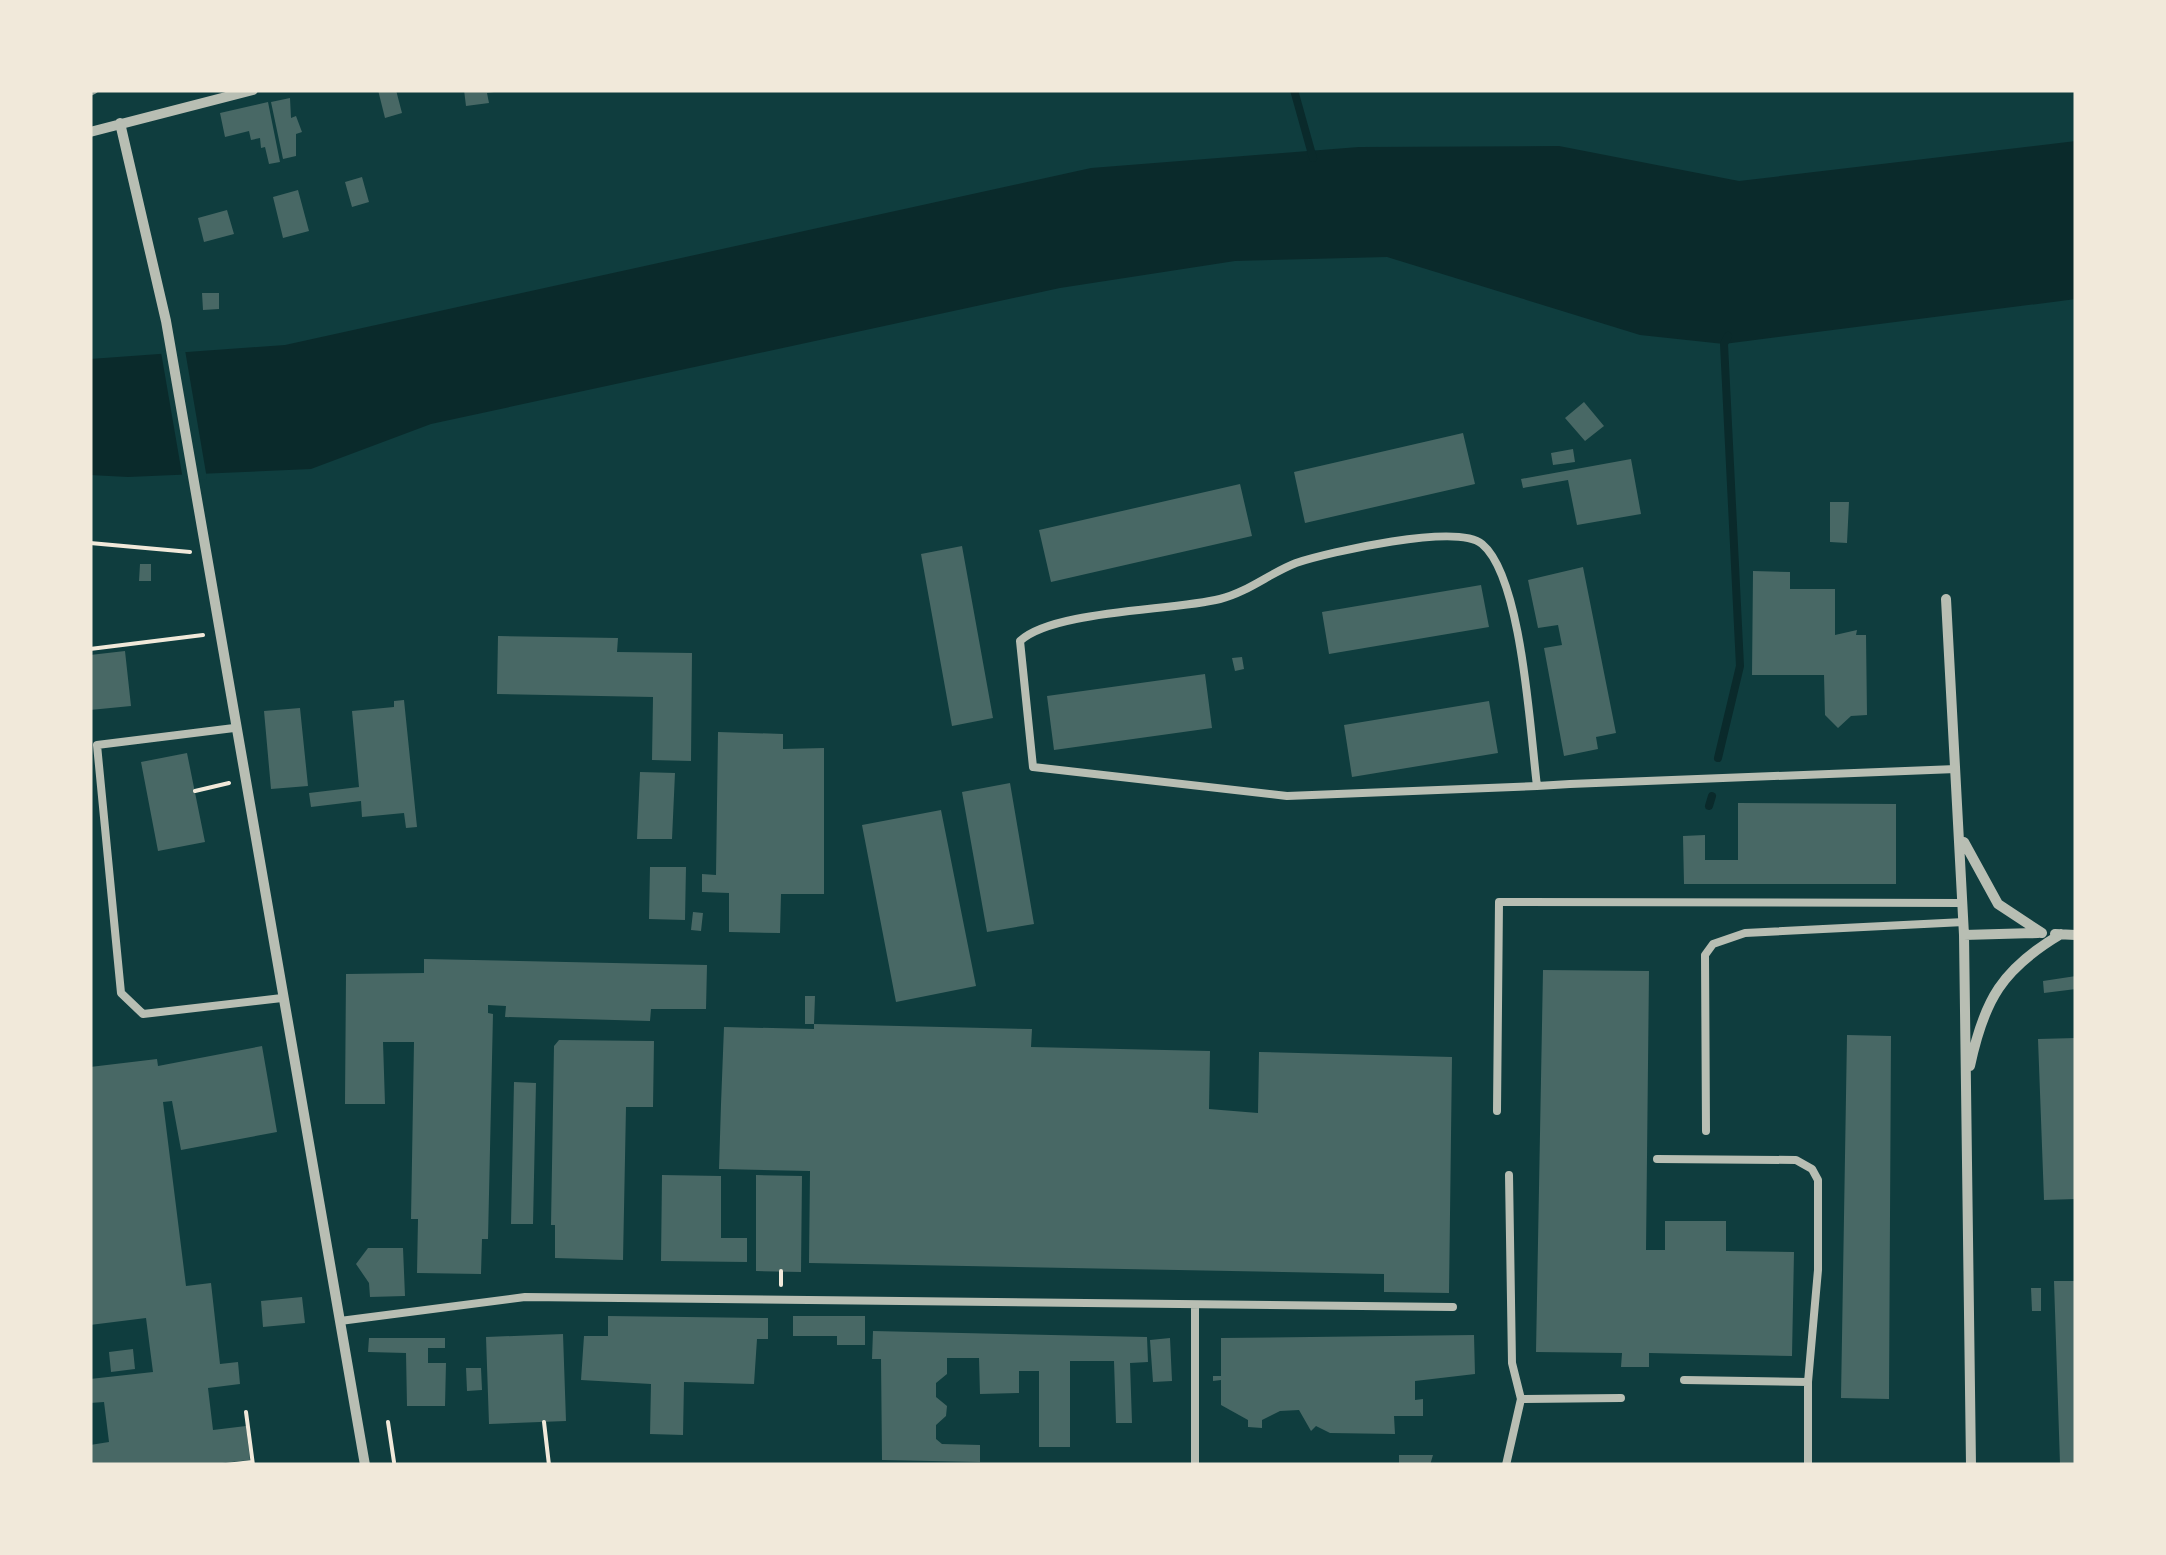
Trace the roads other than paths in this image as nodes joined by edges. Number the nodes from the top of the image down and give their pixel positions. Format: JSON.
{"nodes":[{"id":1,"x":253,"y":90,"type":"edge"},
{"id":2,"x":120,"y":123,"type":"junction"},
{"id":3,"x":90,"y":132,"type":"edge"},
{"id":4,"x":1946,"y":599,"type":"dead end"},
{"id":5,"x":234,"y":728,"type":"junction"},
{"id":6,"x":1956,"y":768,"type":"junction"},
{"id":7,"x":1537,"y":786,"type":"junction"},
{"id":8,"x":1959,"y":823,"type":"junction"},
{"id":9,"x":1963,"y":904,"type":"junction"},
{"id":10,"x":1964,"y":929,"type":"junction"},
{"id":11,"x":2042,"y":933,"type":"junction"},
{"id":12,"x":2060,"y":934,"type":"junction"},
{"id":13,"x":2076,"y":934,"type":"edge"},
{"id":14,"x":282,"y":998,"type":"junction"},
{"id":15,"x":1965,"y":1086,"type":"junction"},
{"id":16,"x":1497,"y":1111,"type":"dead end"},
{"id":17,"x":1706,"y":1131,"type":"dead end"},
{"id":18,"x":1657,"y":1159,"type":"dead end"},
{"id":19,"x":1509,"y":1175,"type":"dead end"},
{"id":20,"x":1195,"y":1305,"type":"junction"},
{"id":21,"x":1453,"y":1307,"type":"dead end"},
{"id":22,"x":340,"y":1321,"type":"junction"},
{"id":23,"x":1684,"y":1380,"type":"dead end"},
{"id":24,"x":1808,"y":1382,"type":"junction"},
{"id":25,"x":1620,"y":1398,"type":"dead end"},
{"id":26,"x":1521,"y":1399,"type":"junction"},
{"id":27,"x":367,"y":1462,"type":"edge"},
{"id":28,"x":1195,"y":1465,"type":"edge"},
{"id":29,"x":1506,"y":1465,"type":"edge"},
{"id":30,"x":1808,"y":1465,"type":"edge"},
{"id":31,"x":1971,"y":1465,"type":"edge"}],
"edges":[{"from":1,"to":2,"type":"street"},
{"from":2,"to":3,"type":"street"},
{"from":2,"to":5,"type":"street"},
{"from":4,"to":6,"type":"street"},
{"from":5,"to":14,"type":"street"},
{"from":5,"to":14,"type":"lane"},
{"from":6,"to":7,"type":"lane"},
{"from":6,"to":8,"type":"street"},
{"from":7,"to":7,"type":"lane"},
{"from":8,"to":9,"type":"street"},
{"from":8,"to":11,"type":"street"},
{"from":9,"to":10,"type":"street"},
{"from":9,"to":16,"type":"lane"},
{"from":10,"to":11,"type":"street"},
{"from":10,"to":15,"type":"street"},
{"from":10,"to":17,"type":"lane"},
{"from":11,"to":12,"type":"street"},
{"from":12,"to":13,"type":"street"},
{"from":12,"to":15,"type":"street"},
{"from":14,"to":22,"type":"street"},
{"from":15,"to":31,"type":"street"},
{"from":18,"to":24,"type":"lane"},
{"from":19,"to":26,"type":"lane"},
{"from":20,"to":21,"type":"lane"},
{"from":20,"to":22,"type":"lane"},
{"from":20,"to":28,"type":"lane"},
{"from":22,"to":27,"type":"street"},
{"from":23,"to":24,"type":"lane"},
{"from":24,"to":30,"type":"lane"},
{"from":25,"to":26,"type":"lane"},
{"from":26,"to":29,"type":"lane"}]}
